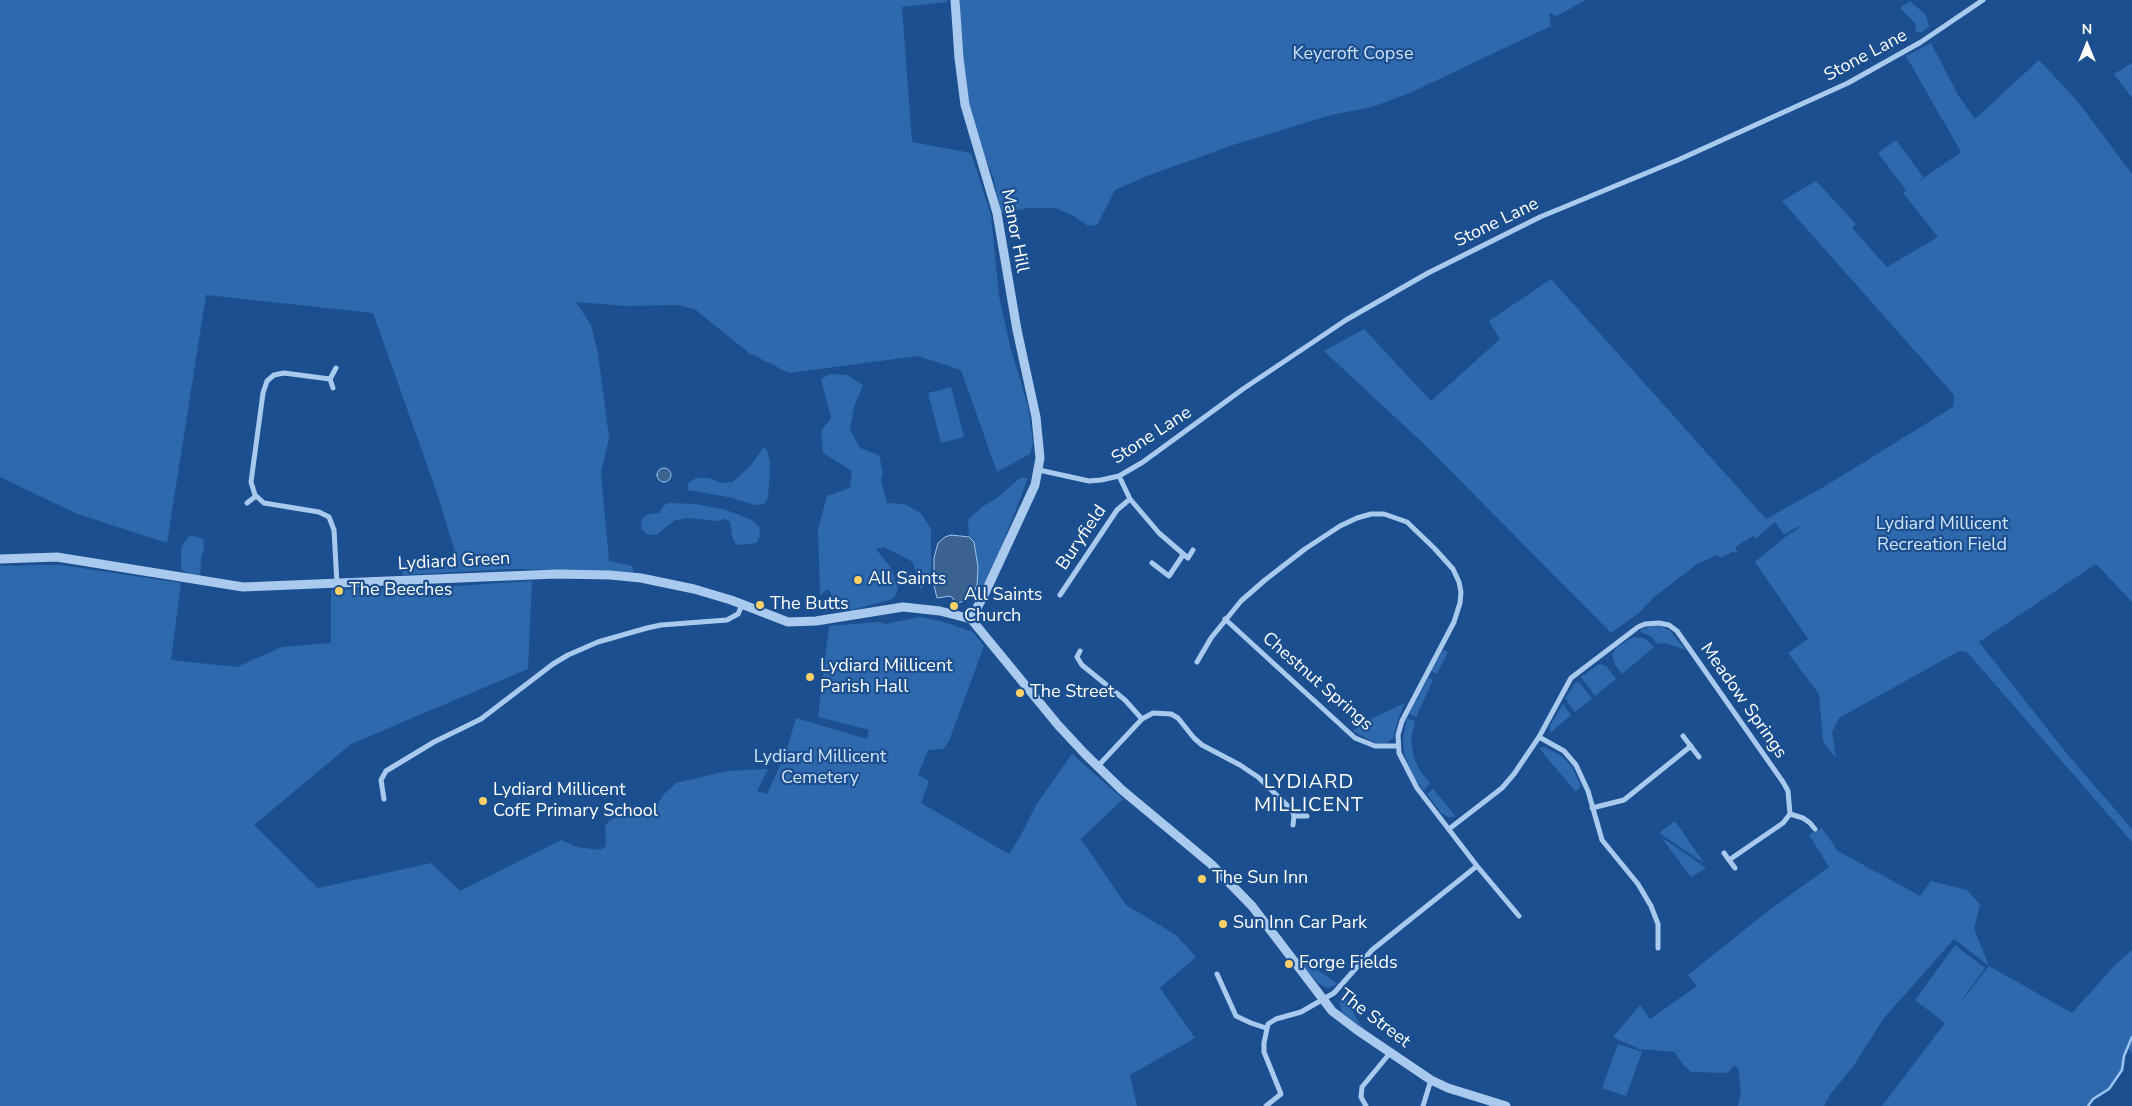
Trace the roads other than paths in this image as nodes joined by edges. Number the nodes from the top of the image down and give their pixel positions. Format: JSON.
{"nodes":[{"id":1,"x":955,"y":0,"type":"edge"},
{"id":2,"x":1983,"y":0,"type":"edge"},
{"id":3,"x":336,"y":368,"type":"dead end"},
{"id":4,"x":330,"y":379,"type":"junction"},
{"id":5,"x":333,"y":388,"type":"dead end"},
{"id":6,"x":1039,"y":470,"type":"junction"},
{"id":7,"x":1119,"y":476,"type":"junction"},
{"id":8,"x":256,"y":496,"type":"junction"},
{"id":9,"x":1130,"y":500,"type":"junction"},
{"id":10,"x":247,"y":503,"type":"dead end"},
{"id":11,"x":1193,"y":550,"type":"dead end"},
{"id":12,"x":1183,"y":555,"type":"junction"},
{"id":13,"x":0,"y":560,"type":"edge"},
{"id":14,"x":1152,"y":563,"type":"dead end"},
{"id":15,"x":336,"y":584,"type":"junction"},
{"id":16,"x":1060,"y":594,"type":"dead end"},
{"id":17,"x":742,"y":605,"type":"junction"},
{"id":18,"x":970,"y":619,"type":"junction"},
{"id":19,"x":1225,"y":619,"type":"junction"},
{"id":20,"x":1080,"y":651,"type":"dead end"},
{"id":21,"x":1197,"y":662,"type":"dead end"},
{"id":22,"x":1142,"y":719,"type":"junction"},
{"id":23,"x":1683,"y":736,"type":"dead end"},
{"id":24,"x":1539,"y":738,"type":"junction"},
{"id":25,"x":1397,"y":746,"type":"junction"},
{"id":26,"x":1691,"y":746,"type":"junction"},
{"id":27,"x":1699,"y":757,"type":"dead end"},
{"id":28,"x":1098,"y":766,"type":"junction"},
{"id":29,"x":384,"y":799,"type":"dead end"},
{"id":30,"x":1592,"y":808,"type":"junction"},
{"id":31,"x":1790,"y":814,"type":"junction"},
{"id":32,"x":1294,"y":816,"type":"junction"},
{"id":33,"x":1307,"y":816,"type":"dead end"},
{"id":34,"x":1293,"y":825,"type":"dead end"},
{"id":35,"x":1449,"y":829,"type":"junction"},
{"id":36,"x":1815,"y":829,"type":"dead end"},
{"id":37,"x":1724,"y":853,"type":"dead end"},
{"id":38,"x":1729,"y":860,"type":"junction"},
{"id":39,"x":1477,"y":866,"type":"junction"},
{"id":40,"x":1735,"y":868,"type":"dead end"},
{"id":41,"x":1520,"y":916,"type":"dead end"},
{"id":42,"x":1658,"y":948,"type":"dead end"},
{"id":43,"x":1217,"y":974,"type":"dead end"},
{"id":44,"x":1322,"y":1000,"type":"junction"},
{"id":45,"x":1266,"y":1028,"type":"junction"},
{"id":46,"x":1390,"y":1053,"type":"junction"},
{"id":47,"x":1431,"y":1080,"type":"junction"},
{"id":48,"x":1266,"y":1106,"type":"edge"},
{"id":49,"x":1366,"y":1106,"type":"edge"},
{"id":50,"x":1423,"y":1106,"type":"edge"},
{"id":51,"x":1506,"y":1106,"type":"edge"}],
"edges":[{"from":1,"to":6,"type":"street","name":"Manor Hill"},
{"from":2,"to":7,"type":"street","name":"Stone Lane"},
{"from":3,"to":4,"type":"street"},
{"from":4,"to":5,"type":"street"},
{"from":4,"to":8,"type":"street"},
{"from":6,"to":7,"type":"street","name":"Stone Lane"},
{"from":6,"to":18,"type":"street","name":"Manor Hill"},
{"from":7,"to":9,"type":"street","name":"Buryfield"},
{"from":8,"to":10,"type":"street"},
{"from":8,"to":15,"type":"street"},
{"from":9,"to":12,"type":"street","name":"Buryfield"},
{"from":9,"to":16,"type":"street","name":"Buryfield"},
{"from":11,"to":12,"type":"street"},
{"from":12,"to":14,"type":"street"},
{"from":13,"to":15,"type":"street","name":"Lydiard Green"},
{"from":15,"to":17,"type":"street","name":"Lydiard Green"},
{"from":17,"to":18,"type":"street","name":"Lydiard Green"},
{"from":17,"to":29,"type":"street"},
{"from":18,"to":28,"type":"street","name":"The Street"},
{"from":19,"to":21,"type":"street","name":"Chestnut Springs"},
{"from":19,"to":25,"type":"street","name":"Chestnut Springs"},
{"from":19,"to":25,"type":"street","name":"Chestnut Springs"},
{"from":20,"to":22,"type":"street"},
{"from":22,"to":28,"type":"street"},
{"from":22,"to":32,"type":"street"},
{"from":23,"to":26,"type":"street"},
{"from":24,"to":30,"type":"street"},
{"from":24,"to":31,"type":"street","name":"Meadow Springs"},
{"from":24,"to":35,"type":"street"},
{"from":25,"to":35,"type":"street"},
{"from":26,"to":27,"type":"street"},
{"from":26,"to":30,"type":"street"},
{"from":28,"to":44,"type":"street","name":"The Street"},
{"from":30,"to":42,"type":"street"},
{"from":31,"to":36,"type":"street"},
{"from":31,"to":38,"type":"street"},
{"from":32,"to":33,"type":"street"},
{"from":32,"to":34,"type":"street"},
{"from":35,"to":39,"type":"street"},
{"from":37,"to":38,"type":"street"},
{"from":38,"to":40,"type":"street"},
{"from":39,"to":41,"type":"street"},
{"from":39,"to":44,"type":"street"},
{"from":43,"to":45,"type":"street"},
{"from":44,"to":45,"type":"street"},
{"from":44,"to":46,"type":"street","name":"The Street"},
{"from":45,"to":48,"type":"street"},
{"from":46,"to":47,"type":"street","name":"The Street"},
{"from":46,"to":49,"type":"street"},
{"from":47,"to":50,"type":"street"},
{"from":47,"to":51,"type":"street","name":"The Street"}]}
